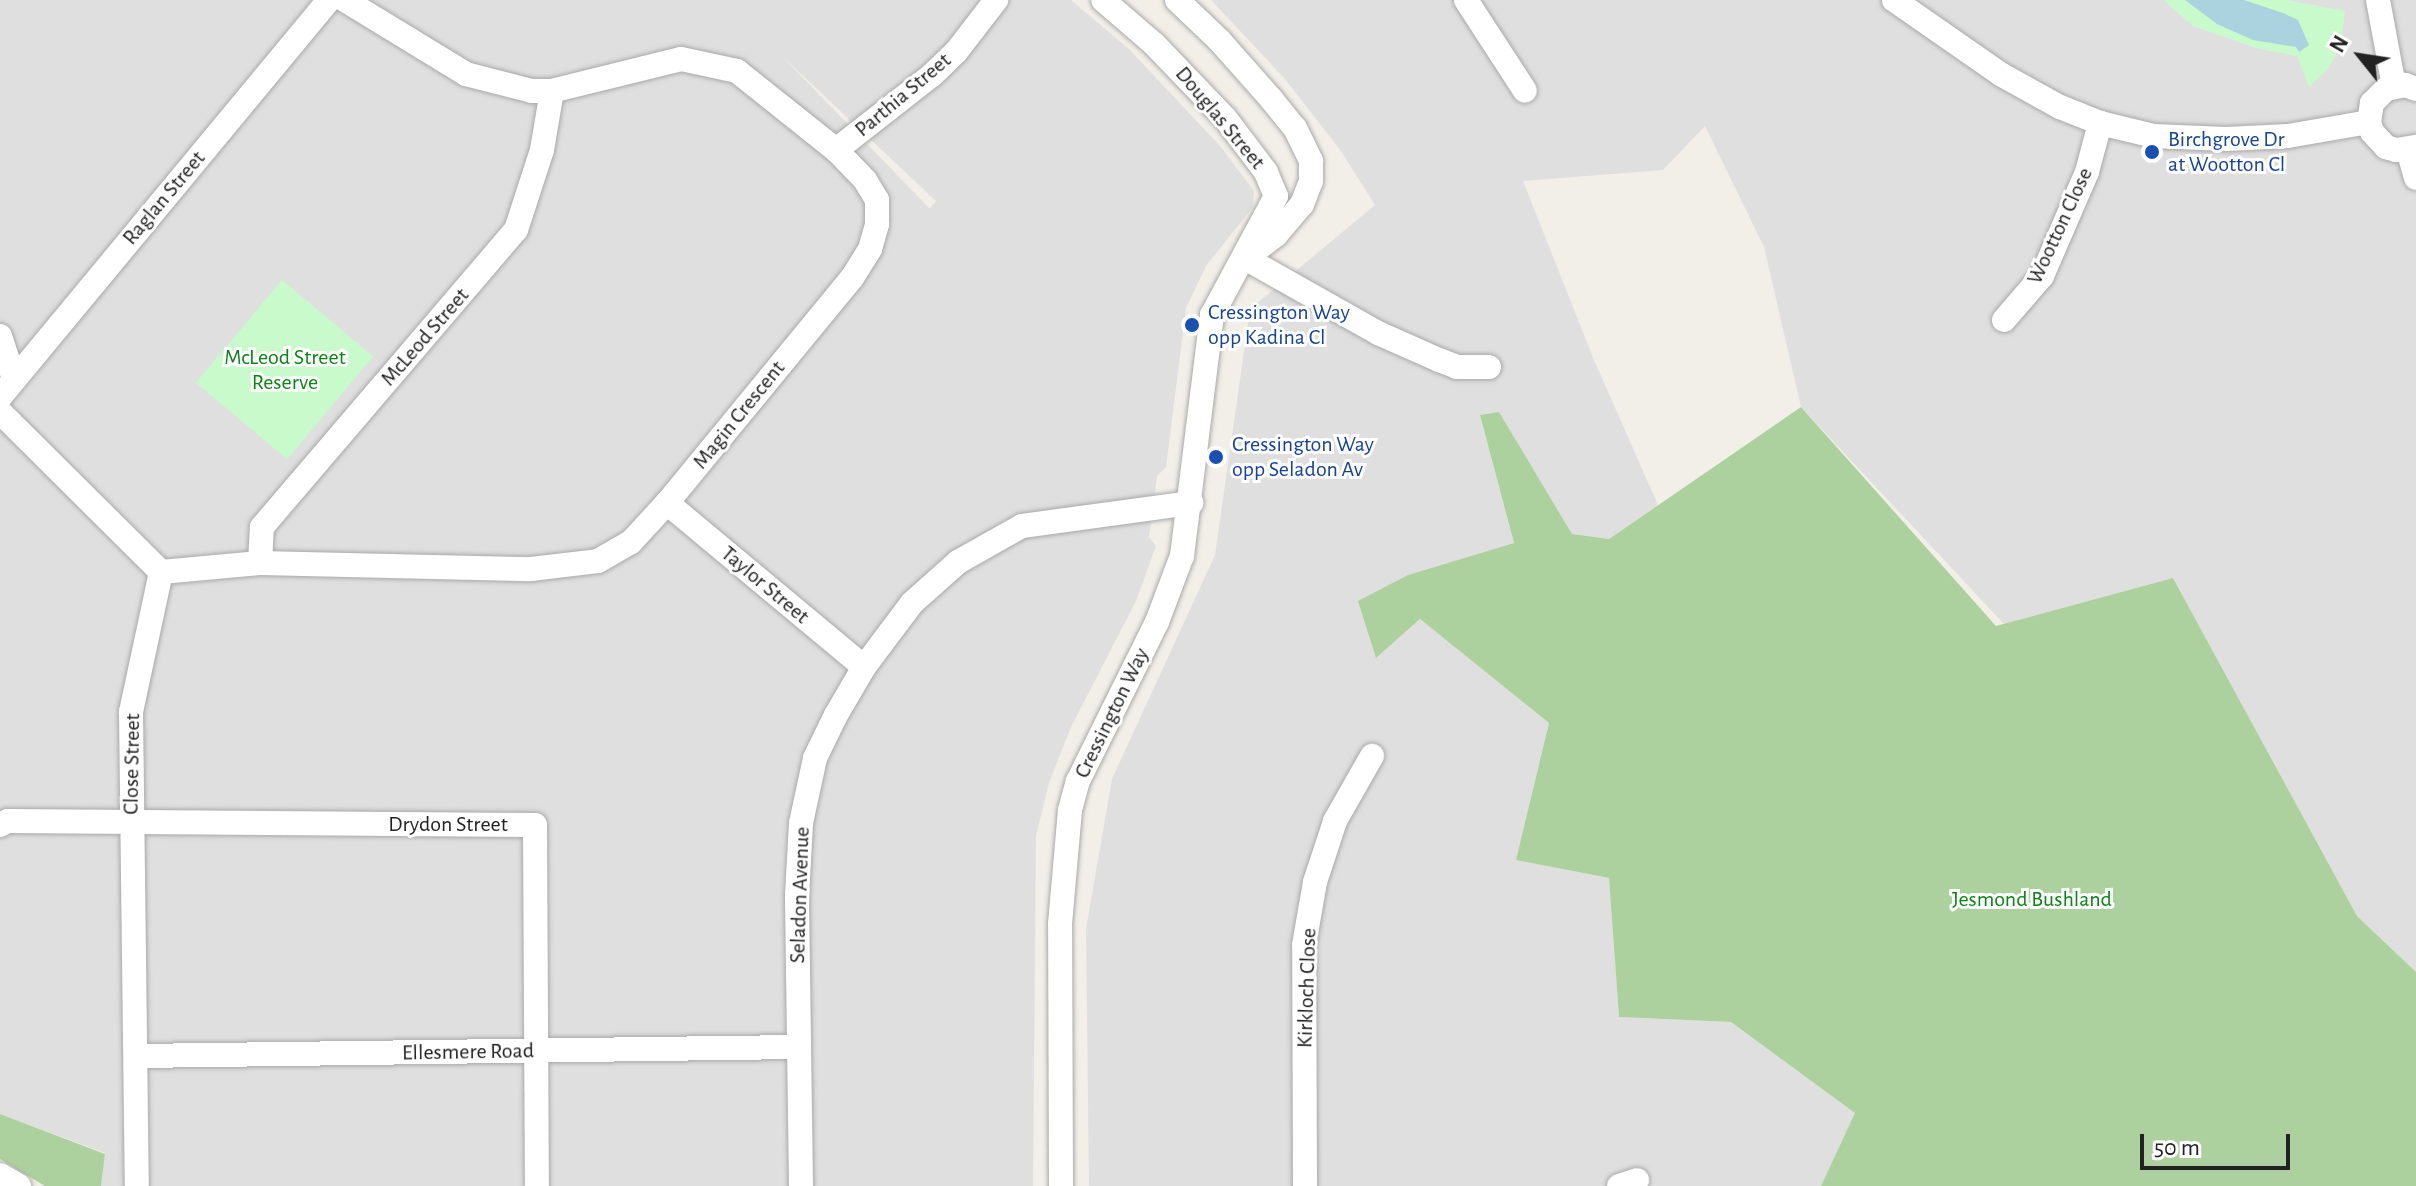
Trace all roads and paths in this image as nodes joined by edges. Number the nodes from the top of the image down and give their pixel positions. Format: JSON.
{"nodes":[{"id":1,"x":329,"y":0,"type":"edge"},
{"id":2,"x":345,"y":0,"type":"edge"},
{"id":3,"x":996,"y":0,"type":"edge"},
{"id":4,"x":1103,"y":0,"type":"edge"},
{"id":5,"x":1116,"y":0,"type":"edge"},
{"id":6,"x":1177,"y":0,"type":"edge"},
{"id":7,"x":1466,"y":0,"type":"edge"},
{"id":8,"x":1894,"y":0,"type":"edge"},
{"id":9,"x":2378,"y":0,"type":"edge"},
{"id":10,"x":1154,"y":44,"type":"junction"},
{"id":11,"x":2405,"y":87,"type":"edge"},
{"id":12,"x":552,"y":91,"type":"junction"},
{"id":13,"x":1525,"y":91,"type":"dead end"},
{"id":14,"x":2369,"y":122,"type":"junction"},
{"id":15,"x":2100,"y":123,"type":"junction"},
{"id":16,"x":2412,"y":148,"type":"edge"},
{"id":17,"x":836,"y":150,"type":"junction"},
{"id":18,"x":2416,"y":178,"type":"edge"},
{"id":19,"x":1245,"y":258,"type":"junction"},
{"id":20,"x":2004,"y":320,"type":"dead end"},
{"id":21,"x":0,"y":336,"type":"edge"},
{"id":22,"x":1489,"y":367,"type":"dead end"},
{"id":23,"x":7,"y":388,"type":"edge"},
{"id":24,"x":0,"y":412,"type":"edge"},
{"id":25,"x":667,"y":503,"type":"junction"},
{"id":26,"x":1191,"y":503,"type":"junction"},
{"id":27,"x":260,"y":563,"type":"junction"},
{"id":28,"x":161,"y":572,"type":"junction"},
{"id":29,"x":864,"y":667,"type":"junction"},
{"id":30,"x":1372,"y":756,"type":"dead end"},
{"id":31,"x":131,"y":824,"type":"junction"},
{"id":32,"x":0,"y":825,"type":"edge"},
{"id":33,"x":799,"y":1047,"type":"junction"},
{"id":34,"x":537,"y":1051,"type":"junction"},
{"id":35,"x":137,"y":1056,"type":"junction"},
{"id":36,"x":0,"y":1175,"type":"edge"},
{"id":37,"x":19,"y":1186,"type":"edge"},
{"id":38,"x":137,"y":1186,"type":"edge"},
{"id":39,"x":537,"y":1186,"type":"edge"},
{"id":40,"x":801,"y":1186,"type":"edge"},
{"id":41,"x":1061,"y":1186,"type":"edge"},
{"id":42,"x":1305,"y":1186,"type":"edge"}],
"edges":[{"from":1,"to":23,"type":"street","name":"Raglan Street"},
{"from":2,"to":12,"type":"street"},
{"from":3,"to":17,"type":"street","name":"Parthia Street"},
{"from":4,"to":10,"type":"street","name":"Douglas Street"},
{"from":5,"to":10,"type":"street"},
{"from":6,"to":19,"type":"street"},
{"from":7,"to":13,"type":"street"},
{"from":8,"to":15,"type":"street"},
{"from":9,"to":11,"type":"street"},
{"from":10,"to":19,"type":"street","name":"Douglas Street"},
{"from":11,"to":14,"type":"street"},
{"from":12,"to":17,"type":"street","name":"Magin Crescent"},
{"from":12,"to":27,"type":"street","name":"McLeod Street"},
{"from":14,"to":15,"type":"street"},
{"from":14,"to":16,"type":"street"},
{"from":15,"to":20,"type":"street","name":"Wootton Close"},
{"from":16,"to":18,"type":"street"},
{"from":17,"to":25,"type":"street","name":"Magin Crescent"},
{"from":19,"to":22,"type":"street"},
{"from":19,"to":26,"type":"street","name":"Cressington Way"},
{"from":21,"to":23,"type":"street"},
{"from":24,"to":28,"type":"street"},
{"from":25,"to":27,"type":"street","name":"Magin Crescent"},
{"from":25,"to":29,"type":"street","name":"Taylor Street"},
{"from":26,"to":29,"type":"street","name":"Seladon Avenue"},
{"from":26,"to":41,"type":"street","name":"Cressington Way"},
{"from":27,"to":28,"type":"street","name":"Magin Crescent"},
{"from":28,"to":31,"type":"street","name":"Close Street"},
{"from":29,"to":33,"type":"street","name":"Seladon Avenue"},
{"from":30,"to":42,"type":"street","name":"Kirkloch Close"},
{"from":31,"to":32,"type":"street","name":"Drydon Street"},
{"from":31,"to":34,"type":"street","name":"Drydon Street"},
{"from":31,"to":35,"type":"street","name":"Close Street"},
{"from":33,"to":34,"type":"street","name":"Ellesmere Road"},
{"from":33,"to":40,"type":"street","name":"Seladon Avenue"},
{"from":34,"to":35,"type":"street","name":"Ellesmere Road"},
{"from":34,"to":39,"type":"street","name":"Drydon Street"},
{"from":35,"to":38,"type":"street","name":"Close Street"},
{"from":36,"to":37,"type":"street"}]}
